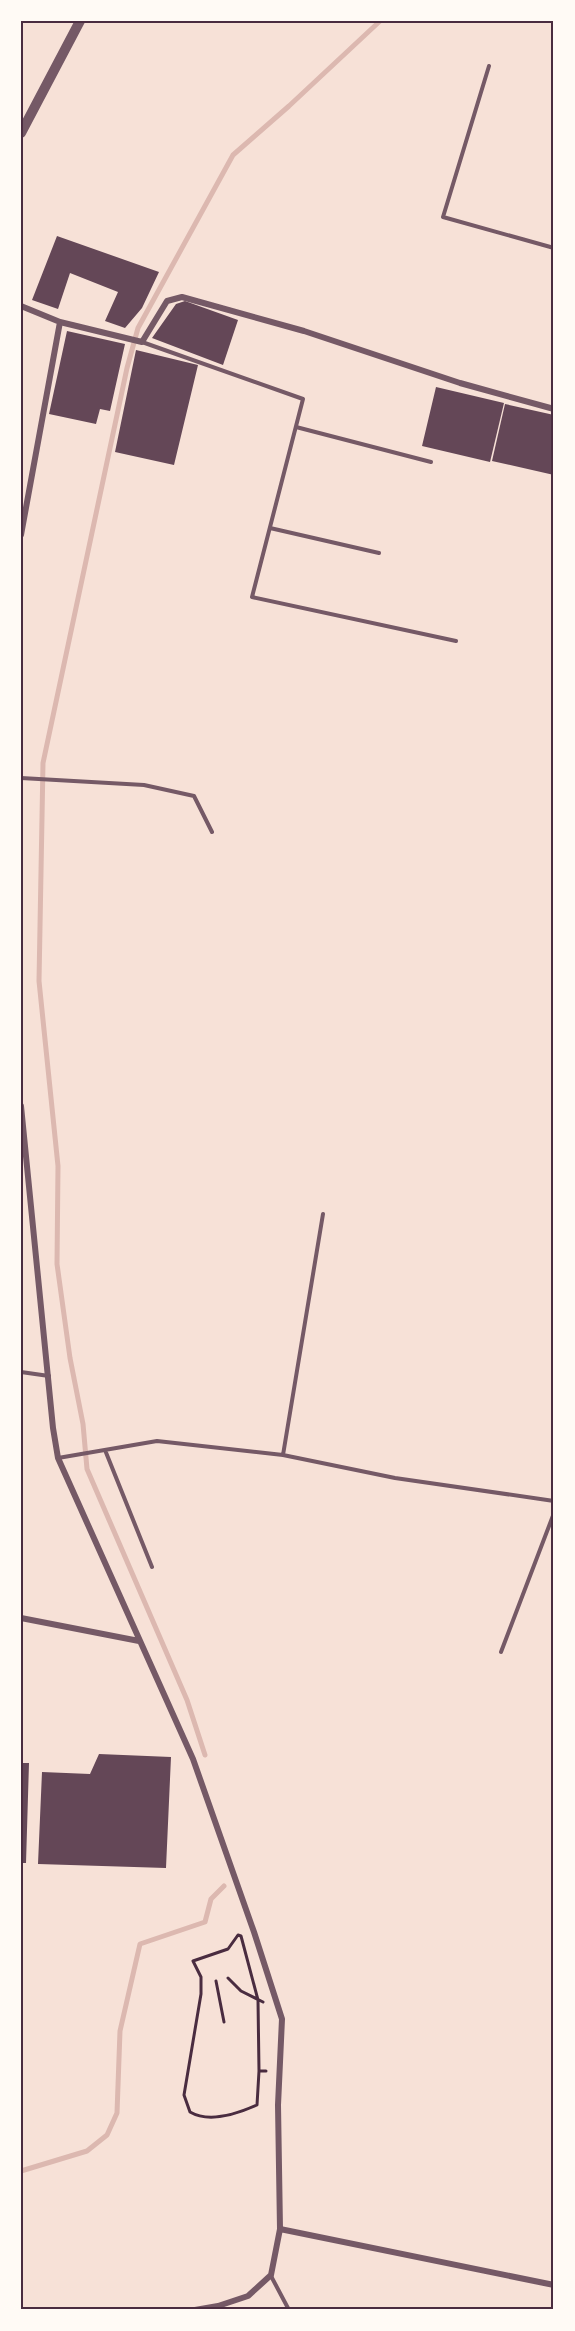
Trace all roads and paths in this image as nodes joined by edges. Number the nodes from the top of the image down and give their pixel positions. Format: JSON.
{"nodes":[{"id":1,"x":80,"y":21,"type":"edge"},
{"id":2,"x":489,"y":66,"type":"dead end"},
{"id":3,"x":21,"y":133,"type":"edge"},
{"id":4,"x":554,"y":248,"type":"edge"},
{"id":5,"x":21,"y":306,"type":"edge"},
{"id":6,"x":60,"y":322,"type":"junction"},
{"id":7,"x":142,"y":342,"type":"junction"},
{"id":8,"x":554,"y":409,"type":"edge"},
{"id":9,"x":296,"y":427,"type":"junction"},
{"id":10,"x":431,"y":462,"type":"dead end"},
{"id":11,"x":270,"y":528,"type":"junction"},
{"id":12,"x":21,"y":536,"type":"edge"},
{"id":13,"x":379,"y":554,"type":"dead end"},
{"id":14,"x":456,"y":641,"type":"dead end"},
{"id":15,"x":21,"y":778,"type":"edge"},
{"id":16,"x":212,"y":832,"type":"dead end"},
{"id":17,"x":21,"y":1107,"type":"edge"},
{"id":18,"x":323,"y":1214,"type":"dead end"},
{"id":19,"x":21,"y":1372,"type":"edge"},
{"id":20,"x":49,"y":1376,"type":"junction"},
{"id":21,"x":105,"y":1450,"type":"junction"},
{"id":22,"x":283,"y":1455,"type":"junction"},
{"id":23,"x":58,"y":1458,"type":"junction"},
{"id":24,"x":554,"y":1502,"type":"edge"},
{"id":25,"x":554,"y":1513,"type":"edge"},
{"id":26,"x":152,"y":1567,"type":"dead end"},
{"id":27,"x":21,"y":1618,"type":"edge"},
{"id":28,"x":138,"y":1641,"type":"junction"},
{"id":29,"x":501,"y":1652,"type":"dead end"},
{"id":30,"x":228,"y":1978,"type":"dead end"},
{"id":31,"x":216,"y":1981,"type":"dead end"},
{"id":32,"x":258,"y":2000,"type":"junction"},
{"id":33,"x":263,"y":2002,"type":"dead end"},
{"id":34,"x":224,"y":2022,"type":"dead end"},
{"id":35,"x":260,"y":2071,"type":"junction"},
{"id":36,"x":266,"y":2071,"type":"dead end"},
{"id":37,"x":280,"y":2229,"type":"junction"},
{"id":38,"x":271,"y":2275,"type":"junction"},
{"id":39,"x":554,"y":2285,"type":"edge"},
{"id":40,"x":195,"y":2310,"type":"edge"},
{"id":41,"x":289,"y":2310,"type":"edge"}],
"edges":[{"from":1,"to":3,"type":"street"},
{"from":2,"to":4,"type":"lane"},
{"from":5,"to":6,"type":"street"},
{"from":6,"to":7,"type":"street"},
{"from":6,"to":12,"type":"street"},
{"from":7,"to":8,"type":"street"},
{"from":7,"to":9,"type":"lane"},
{"from":9,"to":10,"type":"lane"},
{"from":9,"to":11,"type":"lane"},
{"from":11,"to":13,"type":"lane"},
{"from":11,"to":14,"type":"lane"},
{"from":15,"to":16,"type":"lane"},
{"from":17,"to":20,"type":"street"},
{"from":18,"to":22,"type":"lane"},
{"from":19,"to":20,"type":"lane"},
{"from":20,"to":23,"type":"street"},
{"from":21,"to":22,"type":"lane"},
{"from":21,"to":23,"type":"lane"},
{"from":21,"to":26,"type":"lane"},
{"from":22,"to":24,"type":"lane"},
{"from":23,"to":28,"type":"street"},
{"from":25,"to":29,"type":"lane"},
{"from":27,"to":28,"type":"street"},
{"from":28,"to":37,"type":"street"},
{"from":30,"to":32,"type":"path"},
{"from":31,"to":34,"type":"path"},
{"from":32,"to":33,"type":"path"},
{"from":32,"to":35,"type":"path"},
{"from":32,"to":35,"type":"path"},
{"from":35,"to":36,"type":"path"},
{"from":37,"to":38,"type":"street"},
{"from":37,"to":39,"type":"street"},
{"from":38,"to":40,"type":"street"},
{"from":38,"to":41,"type":"lane"}]}
